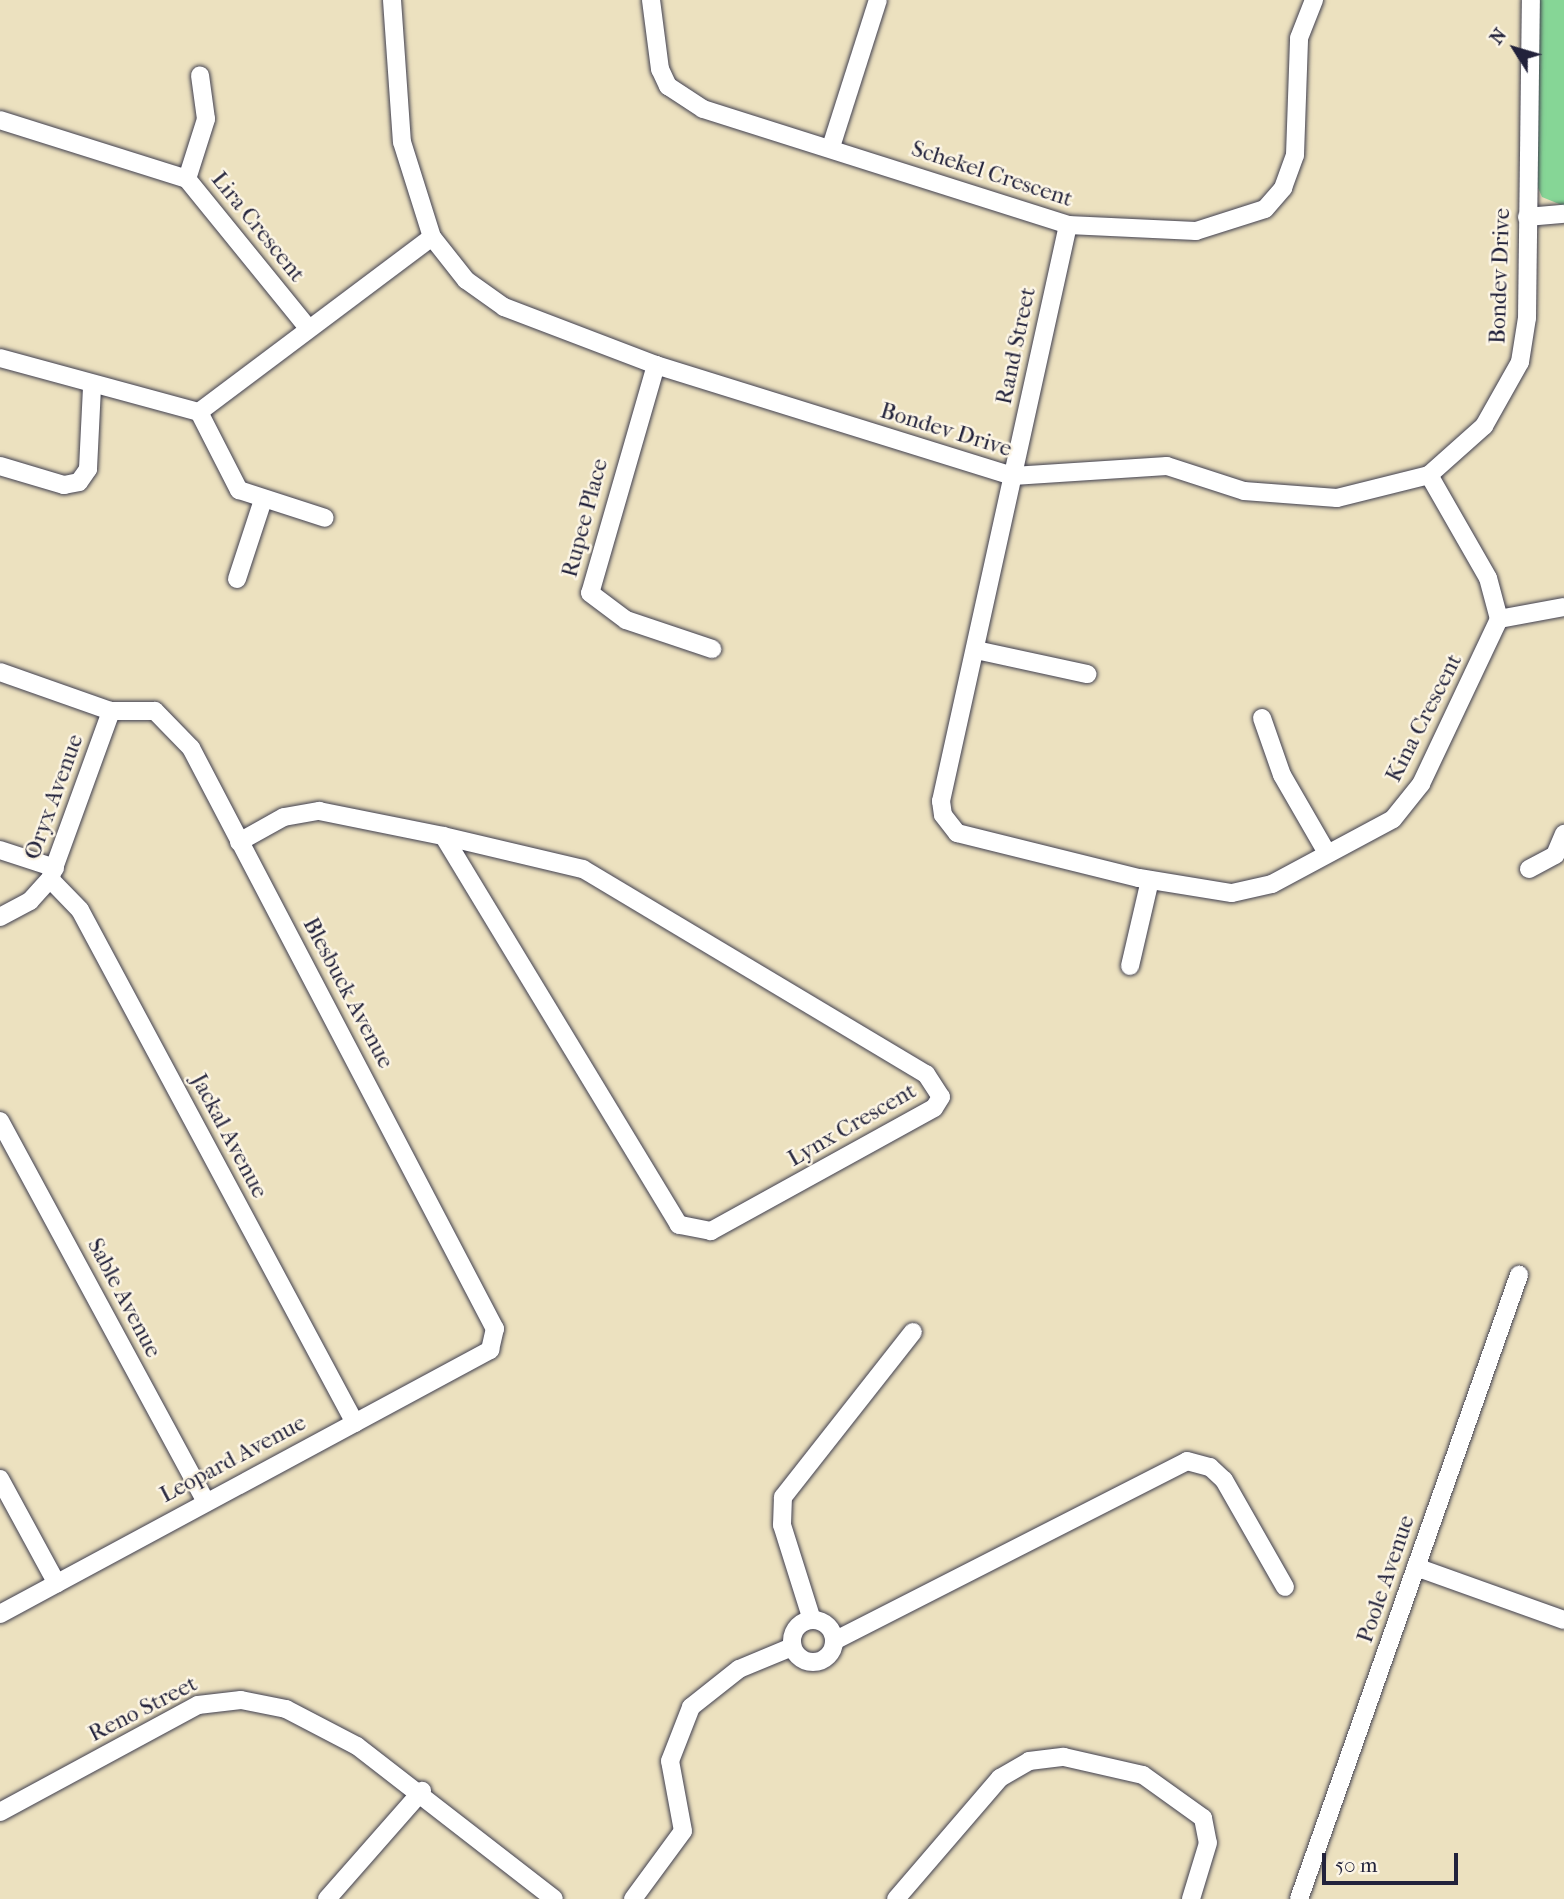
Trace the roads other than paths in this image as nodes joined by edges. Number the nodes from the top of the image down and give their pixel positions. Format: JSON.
{"nodes":[{"id":1,"x":392,"y":0,"type":"edge"},
{"id":2,"x":651,"y":0,"type":"edge"},
{"id":3,"x":878,"y":0,"type":"edge"},
{"id":4,"x":1314,"y":0,"type":"edge"},
{"id":5,"x":1531,"y":0,"type":"edge"},
{"id":6,"x":200,"y":75,"type":"dead end"},
{"id":7,"x":0,"y":120,"type":"edge"},
{"id":8,"x":831,"y":147,"type":"junction"},
{"id":9,"x":187,"y":179,"type":"junction"},
{"id":10,"x":1564,"y":214,"type":"edge"},
{"id":11,"x":1527,"y":217,"type":"junction"},
{"id":12,"x":1068,"y":226,"type":"junction"},
{"id":13,"x":432,"y":237,"type":"junction"},
{"id":14,"x":308,"y":328,"type":"junction"},
{"id":15,"x":0,"y":358,"type":"edge"},
{"id":16,"x":656,"y":365,"type":"junction"},
{"id":17,"x":92,"y":387,"type":"junction"},
{"id":18,"x":199,"y":412,"type":"junction"},
{"id":19,"x":0,"y":466,"type":"edge"},
{"id":20,"x":1429,"y":475,"type":"junction"},
{"id":21,"x":1013,"y":476,"type":"junction"},
{"id":22,"x":263,"y":500,"type":"junction"},
{"id":23,"x":325,"y":518,"type":"dead end"},
{"id":24,"x":237,"y":579,"type":"dead end"},
{"id":25,"x":1564,"y":607,"type":"edge"},
{"id":26,"x":1499,"y":619,"type":"junction"},
{"id":27,"x":712,"y":649,"type":"dead end"},
{"id":28,"x":976,"y":650,"type":"junction"},
{"id":29,"x":0,"y":672,"type":"edge"},
{"id":30,"x":1087,"y":674,"type":"dead end"},
{"id":31,"x":111,"y":711,"type":"junction"},
{"id":32,"x":1262,"y":718,"type":"dead end"},
{"id":33,"x":1564,"y":834,"type":"edge"},
{"id":34,"x":443,"y":836,"type":"junction"},
{"id":35,"x":239,"y":842,"type":"junction"},
{"id":36,"x":0,"y":850,"type":"edge"},
{"id":37,"x":1327,"y":853,"type":"junction"},
{"id":38,"x":1529,"y":869,"type":"dead end"},
{"id":39,"x":53,"y":874,"type":"junction"},
{"id":40,"x":1150,"y":880,"type":"junction"},
{"id":41,"x":0,"y":918,"type":"edge"},
{"id":42,"x":1130,"y":966,"type":"dead end"},
{"id":43,"x":0,"y":1121,"type":"edge"},
{"id":44,"x":1519,"y":1275,"type":"dead end"},
{"id":45,"x":913,"y":1332,"type":"dead end"},
{"id":46,"x":490,"y":1350,"type":"joint"},
{"id":47,"x":355,"y":1423,"type":"junction"},
{"id":48,"x":0,"y":1479,"type":"edge"},
{"id":49,"x":204,"y":1499,"type":"junction"},
{"id":50,"x":1416,"y":1567,"type":"junction"},
{"id":51,"x":57,"y":1584,"type":"junction"},
{"id":52,"x":1285,"y":1587,"type":"dead end"},
{"id":53,"x":0,"y":1614,"type":"edge"},
{"id":54,"x":813,"y":1619,"type":"junction"},
{"id":55,"x":1564,"y":1620,"type":"edge"},
{"id":56,"x":834,"y":1641,"type":"junction"},
{"id":57,"x":792,"y":1647,"type":"junction"},
{"id":58,"x":422,"y":1791,"type":"junction"},
{"id":59,"x":0,"y":1812,"type":"edge"},
{"id":60,"x":327,"y":1899,"type":"edge"},
{"id":61,"x":554,"y":1899,"type":"edge"},
{"id":62,"x":633,"y":1899,"type":"edge"},
{"id":63,"x":897,"y":1899,"type":"edge"},
{"id":64,"x":1191,"y":1899,"type":"edge"},
{"id":65,"x":1299,"y":1899,"type":"edge"}],
"edges":[{"from":1,"to":13,"type":"street","name":"Bondev Drive"},
{"from":2,"to":8,"type":"street","name":"Schekel Crescent"},
{"from":3,"to":8,"type":"street"},
{"from":4,"to":12,"type":"street","name":"Schekel Crescent"},
{"from":5,"to":11,"type":"street","name":"Bondev Drive"},
{"from":6,"to":9,"type":"street"},
{"from":7,"to":9,"type":"street","name":"Lira Crescent"},
{"from":8,"to":12,"type":"street","name":"Schekel Crescent"},
{"from":9,"to":14,"type":"street","name":"Lira Crescent"},
{"from":10,"to":11,"type":"street"},
{"from":11,"to":20,"type":"street","name":"Bondev Drive"},
{"from":12,"to":21,"type":"street","name":"Rand Street"},
{"from":13,"to":14,"type":"street"},
{"from":13,"to":16,"type":"street","name":"Bondev Drive"},
{"from":14,"to":18,"type":"street"},
{"from":15,"to":17,"type":"street"},
{"from":16,"to":21,"type":"street","name":"Bondev Drive"},
{"from":16,"to":27,"type":"street","name":"Rupee Place"},
{"from":17,"to":18,"type":"street"},
{"from":17,"to":19,"type":"street"},
{"from":18,"to":22,"type":"street"},
{"from":20,"to":21,"type":"street","name":"Bondev Drive"},
{"from":20,"to":26,"type":"street"},
{"from":21,"to":28,"type":"street","name":"Kina Crescent"},
{"from":22,"to":23,"type":"street"},
{"from":22,"to":24,"type":"street"},
{"from":25,"to":26,"type":"street"},
{"from":26,"to":37,"type":"street","name":"Kina Crescent"},
{"from":28,"to":30,"type":"street"},
{"from":28,"to":40,"type":"street","name":"Kina Crescent"},
{"from":29,"to":31,"type":"street"},
{"from":31,"to":35,"type":"street","name":"Blesbuck Avenue"},
{"from":31,"to":39,"type":"street","name":"Oryx Avenue"},
{"from":32,"to":37,"type":"street"},
{"from":33,"to":38,"type":"street"},
{"from":34,"to":34,"type":"street","name":"Lynx Crescent"},
{"from":34,"to":35,"type":"street","name":"Lynx Crescent"},
{"from":35,"to":46,"type":"street","name":"Blesbuck Avenue"},
{"from":36,"to":39,"type":"street"},
{"from":37,"to":40,"type":"street","name":"Kina Crescent"},
{"from":39,"to":41,"type":"street","name":"Oryx Avenue"},
{"from":39,"to":47,"type":"street","name":"Jackal Avenue"},
{"from":40,"to":42,"type":"street"},
{"from":43,"to":49,"type":"street","name":"Sable Avenue"},
{"from":44,"to":50,"type":"street","name":"Poole Avenue"},
{"from":45,"to":54,"type":"street"},
{"from":46,"to":47,"type":"street","name":"Leopard Avenue"},
{"from":47,"to":49,"type":"street","name":"Leopard Avenue"},
{"from":48,"to":51,"type":"street"},
{"from":49,"to":51,"type":"street","name":"Leopard Avenue"},
{"from":50,"to":55,"type":"street"},
{"from":50,"to":65,"type":"street","name":"Poole Avenue"},
{"from":51,"to":53,"type":"street","name":"Leopard Avenue"},
{"from":52,"to":56,"type":"street"},
{"from":54,"to":56,"type":"street"},
{"from":54,"to":57,"type":"street"},
{"from":56,"to":57,"type":"street"},
{"from":57,"to":62,"type":"street"},
{"from":58,"to":59,"type":"street","name":"Reno Street"},
{"from":58,"to":60,"type":"street"},
{"from":58,"to":61,"type":"street","name":"Reno Street"},
{"from":63,"to":64,"type":"street"}]}
